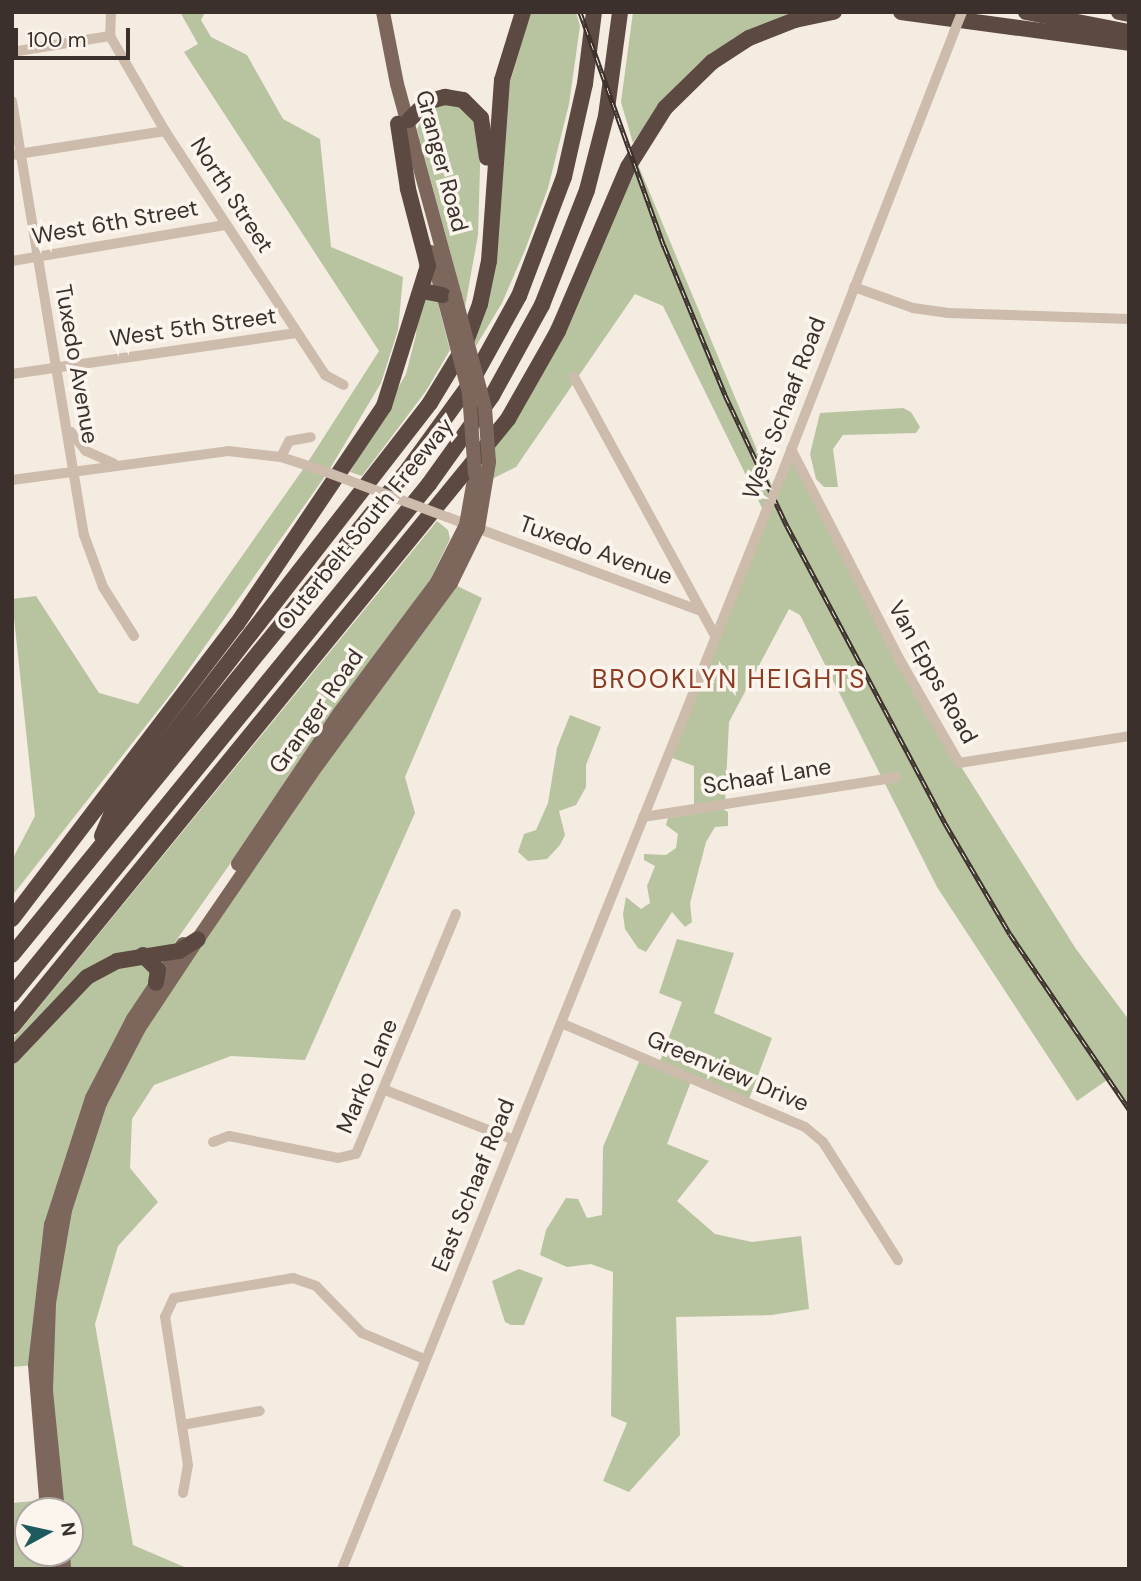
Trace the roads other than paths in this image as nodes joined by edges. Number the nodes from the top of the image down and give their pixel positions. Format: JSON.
{"nodes":[{"id":1,"x":111,"y":12,"type":"edge"},
{"id":2,"x":383,"y":12,"type":"edge"},
{"id":3,"x":523,"y":12,"type":"edge"},
{"id":4,"x":594,"y":12,"type":"edge"},
{"id":5,"x":620,"y":12,"type":"edge"},
{"id":6,"x":834,"y":12,"type":"edge"},
{"id":7,"x":901,"y":12,"type":"edge"},
{"id":8,"x":962,"y":12,"type":"edge"},
{"id":9,"x":1026,"y":12,"type":"edge"},
{"id":10,"x":1119,"y":12,"type":"edge"},
{"id":11,"x":1129,"y":14,"type":"edge"},
{"id":12,"x":1129,"y":32,"type":"edge"},
{"id":13,"x":110,"y":36,"type":"junction"},
{"id":14,"x":1129,"y":43,"type":"edge"},
{"id":15,"x":12,"y":52,"type":"edge"},
{"id":16,"x":12,"y":101,"type":"edge"},
{"id":17,"x":403,"y":122,"type":"junction"},
{"id":18,"x":165,"y":131,"type":"junction"},
{"id":19,"x":17,"y":155,"type":"edge"},
{"id":20,"x":225,"y":225,"type":"junction"},
{"id":21,"x":490,"y":244,"type":"junction"},
{"id":22,"x":36,"y":257,"type":"junction"},
{"id":23,"x":12,"y":261,"type":"edge"},
{"id":24,"x":854,"y":287,"type":"junction"},
{"id":25,"x":422,"y":291,"type":"junction"},
{"id":26,"x":449,"y":295,"type":"junction"},
{"id":27,"x":1129,"y":319,"type":"edge"},
{"id":28,"x":296,"y":333,"type":"junction"},
{"id":29,"x":56,"y":368,"type":"junction"},
{"id":30,"x":12,"y":374,"type":"edge"},
{"id":31,"x":574,"y":377,"type":"dead end"},
{"id":32,"x":344,"y":385,"type":"dead end"},
{"id":33,"x":65,"y":420,"type":"junction"},
{"id":34,"x":311,"y":437,"type":"dead end"},
{"id":35,"x":791,"y":449,"type":"junction"},
{"id":36,"x":281,"y":457,"type":"junction"},
{"id":37,"x":122,"y":463,"type":"junction"},
{"id":38,"x":74,"y":470,"type":"junction"},
{"id":39,"x":12,"y":480,"type":"edge"},
{"id":40,"x":472,"y":526,"type":"junction"},
{"id":41,"x":699,"y":610,"type":"junction"},
{"id":42,"x":134,"y":636,"type":"dead end"},
{"id":43,"x":715,"y":636,"type":"junction"},
{"id":44,"x":1129,"y":736,"type":"edge"},
{"id":45,"x":898,"y":777,"type":"dead end"},
{"id":46,"x":643,"y":817,"type":"junction"},
{"id":47,"x":95,"y":852,"type":"junction"},
{"id":48,"x":456,"y":914,"type":"dead end"},
{"id":49,"x":12,"y":919,"type":"edge"},
{"id":50,"x":198,"y":939,"type":"junction"},
{"id":51,"x":179,"y":951,"type":"junction"},
{"id":52,"x":12,"y":954,"type":"edge"},
{"id":53,"x":143,"y":955,"type":"junction"},
{"id":54,"x":156,"y":983,"type":"junction"},
{"id":55,"x":12,"y":995,"type":"edge"},
{"id":56,"x":561,"y":1023,"type":"junction"},
{"id":57,"x":12,"y":1027,"type":"edge"},
{"id":58,"x":12,"y":1056,"type":"edge"},
{"id":59,"x":385,"y":1090,"type":"junction"},
{"id":60,"x":513,"y":1140,"type":"junction"},
{"id":61,"x":213,"y":1142,"type":"dead end"},
{"id":62,"x":898,"y":1260,"type":"dead end"},
{"id":63,"x":424,"y":1359,"type":"junction"},
{"id":64,"x":260,"y":1411,"type":"dead end"},
{"id":65,"x":182,"y":1424,"type":"junction"},
{"id":66,"x":183,"y":1493,"type":"dead end"},
{"id":67,"x":51,"y":1497,"type":"edge"},
{"id":68,"x":52,"y":1497,"type":"edge"},
{"id":69,"x":342,"y":1569,"type":"edge"}],
"edges":[{"from":1,"to":13,"type":"street"},
{"from":2,"to":17,"type":"main road","name":"Granger Road"},
{"from":3,"to":21,"type":"highway"},
{"from":4,"to":47,"type":"highway","name":"Outerbelt South Freeway"},
{"from":5,"to":55,"type":"highway","name":"Outerbelt South Freeway"},
{"from":6,"to":57,"type":"highway"},
{"from":7,"to":14,"type":"highway"},
{"from":8,"to":24,"type":"street","name":"West Schaaf Road","bridge":true},
{"from":9,"to":12,"type":"highway"},
{"from":10,"to":11,"type":"highway"},
{"from":13,"to":15,"type":"street"},
{"from":13,"to":18,"type":"street","name":"North Street"},
{"from":16,"to":19,"type":"street","name":"Tuxedo Avenue"},
{"from":17,"to":21,"type":"highway"},
{"from":17,"to":25,"type":"highway"},
{"from":17,"to":26,"type":"main road","name":"Granger Road"},
{"from":18,"to":19,"type":"street"},
{"from":18,"to":20,"type":"street","name":"North Street"},
{"from":19,"to":22,"type":"street","name":"Tuxedo Avenue"},
{"from":20,"to":22,"type":"street","name":"West 6th Street"},
{"from":20,"to":28,"type":"street","name":"North Street"},
{"from":21,"to":47,"type":"highway"},
{"from":22,"to":23,"type":"street","name":"West 6th Street"},
{"from":22,"to":29,"type":"street","name":"Tuxedo Avenue"},
{"from":24,"to":27,"type":"street"},
{"from":24,"to":35,"type":"street","name":"West Schaaf Road"},
{"from":25,"to":26,"type":"highway"},
{"from":25,"to":49,"type":"highway"},
{"from":26,"to":40,"type":"main road","name":"Granger Road","bridge":true},
{"from":26,"to":40,"type":"main road","name":"Granger Road","bridge":true},
{"from":28,"to":29,"type":"street","name":"West 5th Street"},
{"from":28,"to":32,"type":"street","name":"North Street"},
{"from":29,"to":30,"type":"street","name":"West 5th Street"},
{"from":29,"to":33,"type":"street","name":"Tuxedo Avenue"},
{"from":31,"to":41,"type":"street"},
{"from":33,"to":37,"type":"street"},
{"from":33,"to":38,"type":"street","name":"Tuxedo Avenue"},
{"from":34,"to":36,"type":"street"},
{"from":35,"to":43,"type":"street","name":"West Schaaf Road","bridge":true},
{"from":35,"to":44,"type":"street","name":"Van Epps Road"},
{"from":36,"to":37,"type":"street","name":"Tuxedo Avenue"},
{"from":36,"to":40,"type":"street","name":"Tuxedo Avenue","bridge":true},
{"from":37,"to":38,"type":"street","name":"Tuxedo Avenue"},
{"from":38,"to":39,"type":"street"},
{"from":38,"to":42,"type":"street"},
{"from":40,"to":41,"type":"street","name":"Tuxedo Avenue"},
{"from":40,"to":50,"type":"main road","name":"Granger Road"},
{"from":40,"to":51,"type":"main road","name":"Granger Road"},
{"from":41,"to":43,"type":"street"},
{"from":43,"to":46,"type":"street","name":"West Schaaf Road"},
{"from":45,"to":46,"type":"street","name":"Schaaf Lane"},
{"from":46,"to":56,"type":"street","name":"East Schaaf Road"},
{"from":47,"to":52,"type":"highway","name":"Outerbelt South Freeway"},
{"from":48,"to":59,"type":"street","name":"Marko Lane"},
{"from":50,"to":51,"type":"highway"},
{"from":50,"to":68,"type":"main road","name":"Granger Road"},
{"from":51,"to":53,"type":"highway"},
{"from":51,"to":54,"type":"main road","name":"Granger Road"},
{"from":53,"to":54,"type":"highway"},
{"from":53,"to":58,"type":"highway"},
{"from":54,"to":67,"type":"main road","name":"Granger Road"},
{"from":56,"to":60,"type":"street","name":"East Schaaf Road"},
{"from":56,"to":62,"type":"street","name":"Greenview Drive"},
{"from":59,"to":60,"type":"street"},
{"from":59,"to":61,"type":"street","name":"Marko Lane"},
{"from":60,"to":63,"type":"street","name":"East Schaaf Road"},
{"from":63,"to":65,"type":"street"},
{"from":63,"to":69,"type":"street","name":"East Schaaf Road"},
{"from":64,"to":65,"type":"street"},
{"from":65,"to":66,"type":"street"}]}
